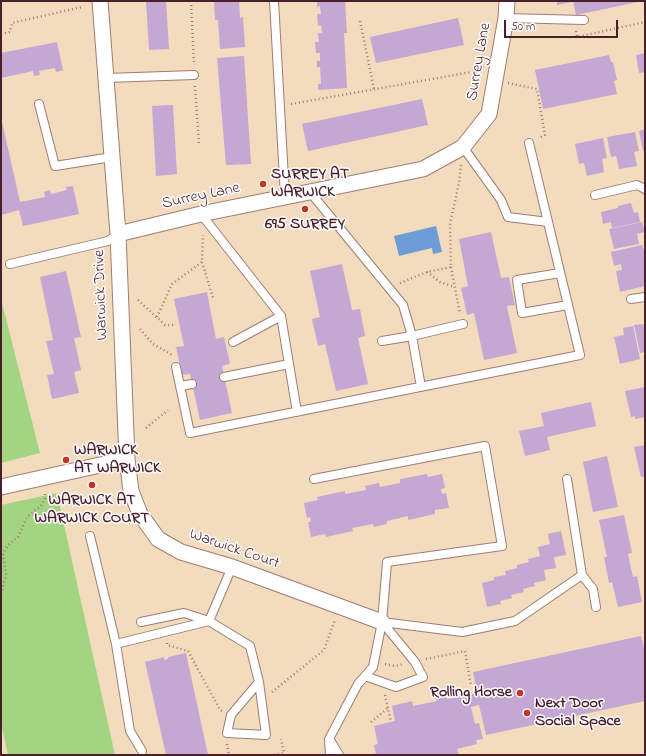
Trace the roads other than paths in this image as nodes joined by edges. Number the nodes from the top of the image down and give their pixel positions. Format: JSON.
{"nodes":[{"id":1,"x":100,"y":1,"type":"edge"},
{"id":2,"x":274,"y":1,"type":"edge"},
{"id":3,"x":507,"y":1,"type":"edge"},
{"id":4,"x":506,"y":18,"type":"junction"},
{"id":5,"x":584,"y":20,"type":"dead end"},
{"id":6,"x":194,"y":75,"type":"dead end"},
{"id":7,"x":106,"y":78,"type":"junction"},
{"id":8,"x":39,"y":104,"type":"dead end"},
{"id":9,"x":529,"y":143,"type":"road end"},
{"id":10,"x":463,"y":147,"type":"junction"},
{"id":11,"x":112,"y":157,"type":"junction"},
{"id":12,"x":645,"y":189,"type":"edge"},
{"id":13,"x":310,"y":192,"type":"junction"},
{"id":14,"x":595,"y":195,"type":"dead end"},
{"id":15,"x":285,"y":197,"type":"junction"},
{"id":16,"x":202,"y":214,"type":"junction"},
{"id":17,"x":548,"y":222,"type":"junction"},
{"id":18,"x":118,"y":234,"type":"junction"},
{"id":19,"x":10,"y":264,"type":"dead end"},
{"id":20,"x":560,"y":273,"type":"junction"},
{"id":21,"x":645,"y":297,"type":"edge"},
{"id":22,"x":631,"y":299,"type":"dead end"},
{"id":23,"x":568,"y":305,"type":"junction"},
{"id":24,"x":281,"y":316,"type":"junction"},
{"id":25,"x":463,"y":324,"type":"road end"},
{"id":26,"x":412,"y":336,"type":"junction"},
{"id":27,"x":382,"y":341,"type":"dead end"},
{"id":28,"x":233,"y":342,"type":"dead end"},
{"id":29,"x":289,"y":364,"type":"junction"},
{"id":30,"x":176,"y":367,"type":"dead end"},
{"id":31,"x":224,"y":376,"type":"dead end"},
{"id":32,"x":192,"y":384,"type":"dead end"},
{"id":33,"x":180,"y":386,"type":"junction"},
{"id":34,"x":421,"y":387,"type":"junction"},
{"id":35,"x":297,"y":412,"type":"junction"},
{"id":36,"x":127,"y":459,"type":"junction"},
{"id":37,"x":314,"y":479,"type":"dead end"},
{"id":38,"x":567,"y":479,"type":"dead end"},
{"id":39,"x":1,"y":487,"type":"edge"},
{"id":40,"x":90,"y":536,"type":"dead end"},
{"id":41,"x":232,"y":567,"type":"junction"},
{"id":42,"x":582,"y":574,"type":"junction"},
{"id":43,"x":596,"y":607,"type":"dead end"},
{"id":44,"x":209,"y":621,"type":"junction"},
{"id":45,"x":142,"y":622,"type":"dead end"},
{"id":46,"x":382,"y":622,"type":"junction"},
{"id":47,"x":116,"y":644,"type":"junction"},
{"id":48,"x":365,"y":676,"type":"junction"},
{"id":49,"x":259,"y":682,"type":"junction"},
{"id":50,"x":329,"y":739,"type":"junction"},
{"id":51,"x":142,"y":751,"type":"dead end"},
{"id":52,"x":330,"y":755,"type":"edge"},
{"id":53,"x":339,"y":755,"type":"edge"}],
"edges":[{"from":1,"to":7,"type":"street","name":"Warwick Drive"},
{"from":2,"to":15,"type":"lane"},
{"from":3,"to":4,"type":"street","name":"Surrey Lane"},
{"from":4,"to":5,"type":"lane"},
{"from":4,"to":10,"type":"street","name":"Surrey Lane"},
{"from":6,"to":7,"type":"lane"},
{"from":7,"to":11,"type":"street","name":"Warwick Drive"},
{"from":8,"to":11,"type":"lane"},
{"from":9,"to":17,"type":"lane"},
{"from":10,"to":13,"type":"street","name":"Surrey Lane"},
{"from":10,"to":17,"type":"lane"},
{"from":11,"to":18,"type":"street","name":"Warwick Drive"},
{"from":12,"to":14,"type":"lane"},
{"from":13,"to":15,"type":"street","name":"Surrey Lane"},
{"from":13,"to":26,"type":"lane"},
{"from":15,"to":16,"type":"street","name":"Surrey Lane"},
{"from":16,"to":18,"type":"street","name":"Surrey Lane"},
{"from":16,"to":24,"type":"lane"},
{"from":17,"to":20,"type":"lane"},
{"from":18,"to":19,"type":"lane"},
{"from":18,"to":36,"type":"street","name":"Warwick Drive"},
{"from":20,"to":23,"type":"lane"},
{"from":20,"to":23,"type":"lane"},
{"from":21,"to":22,"type":"lane"},
{"from":23,"to":34,"type":"lane"},
{"from":24,"to":28,"type":"lane"},
{"from":24,"to":29,"type":"lane"},
{"from":25,"to":26,"type":"lane"},
{"from":26,"to":27,"type":"lane"},
{"from":26,"to":34,"type":"lane"},
{"from":29,"to":31,"type":"lane"},
{"from":29,"to":35,"type":"lane"},
{"from":30,"to":33,"type":"lane"},
{"from":32,"to":33,"type":"lane"},
{"from":33,"to":35,"type":"lane"},
{"from":34,"to":35,"type":"lane"},
{"from":36,"to":39,"type":"street"},
{"from":36,"to":41,"type":"street","name":"Warwick Court"},
{"from":37,"to":46,"type":"lane"},
{"from":38,"to":42,"type":"lane"},
{"from":40,"to":47,"type":"lane"},
{"from":41,"to":44,"type":"lane"},
{"from":41,"to":46,"type":"street","name":"Warwick Court"},
{"from":42,"to":43,"type":"lane"},
{"from":42,"to":46,"type":"lane"},
{"from":44,"to":45,"type":"lane"},
{"from":44,"to":47,"type":"lane"},
{"from":44,"to":49,"type":"lane"},
{"from":46,"to":48,"type":"lane"},
{"from":46,"to":48,"type":"lane"},
{"from":47,"to":51,"type":"lane"},
{"from":48,"to":50,"type":"lane"},
{"from":49,"to":49,"type":"lane"},
{"from":50,"to":52,"type":"lane"},
{"from":50,"to":53,"type":"lane"}]}
